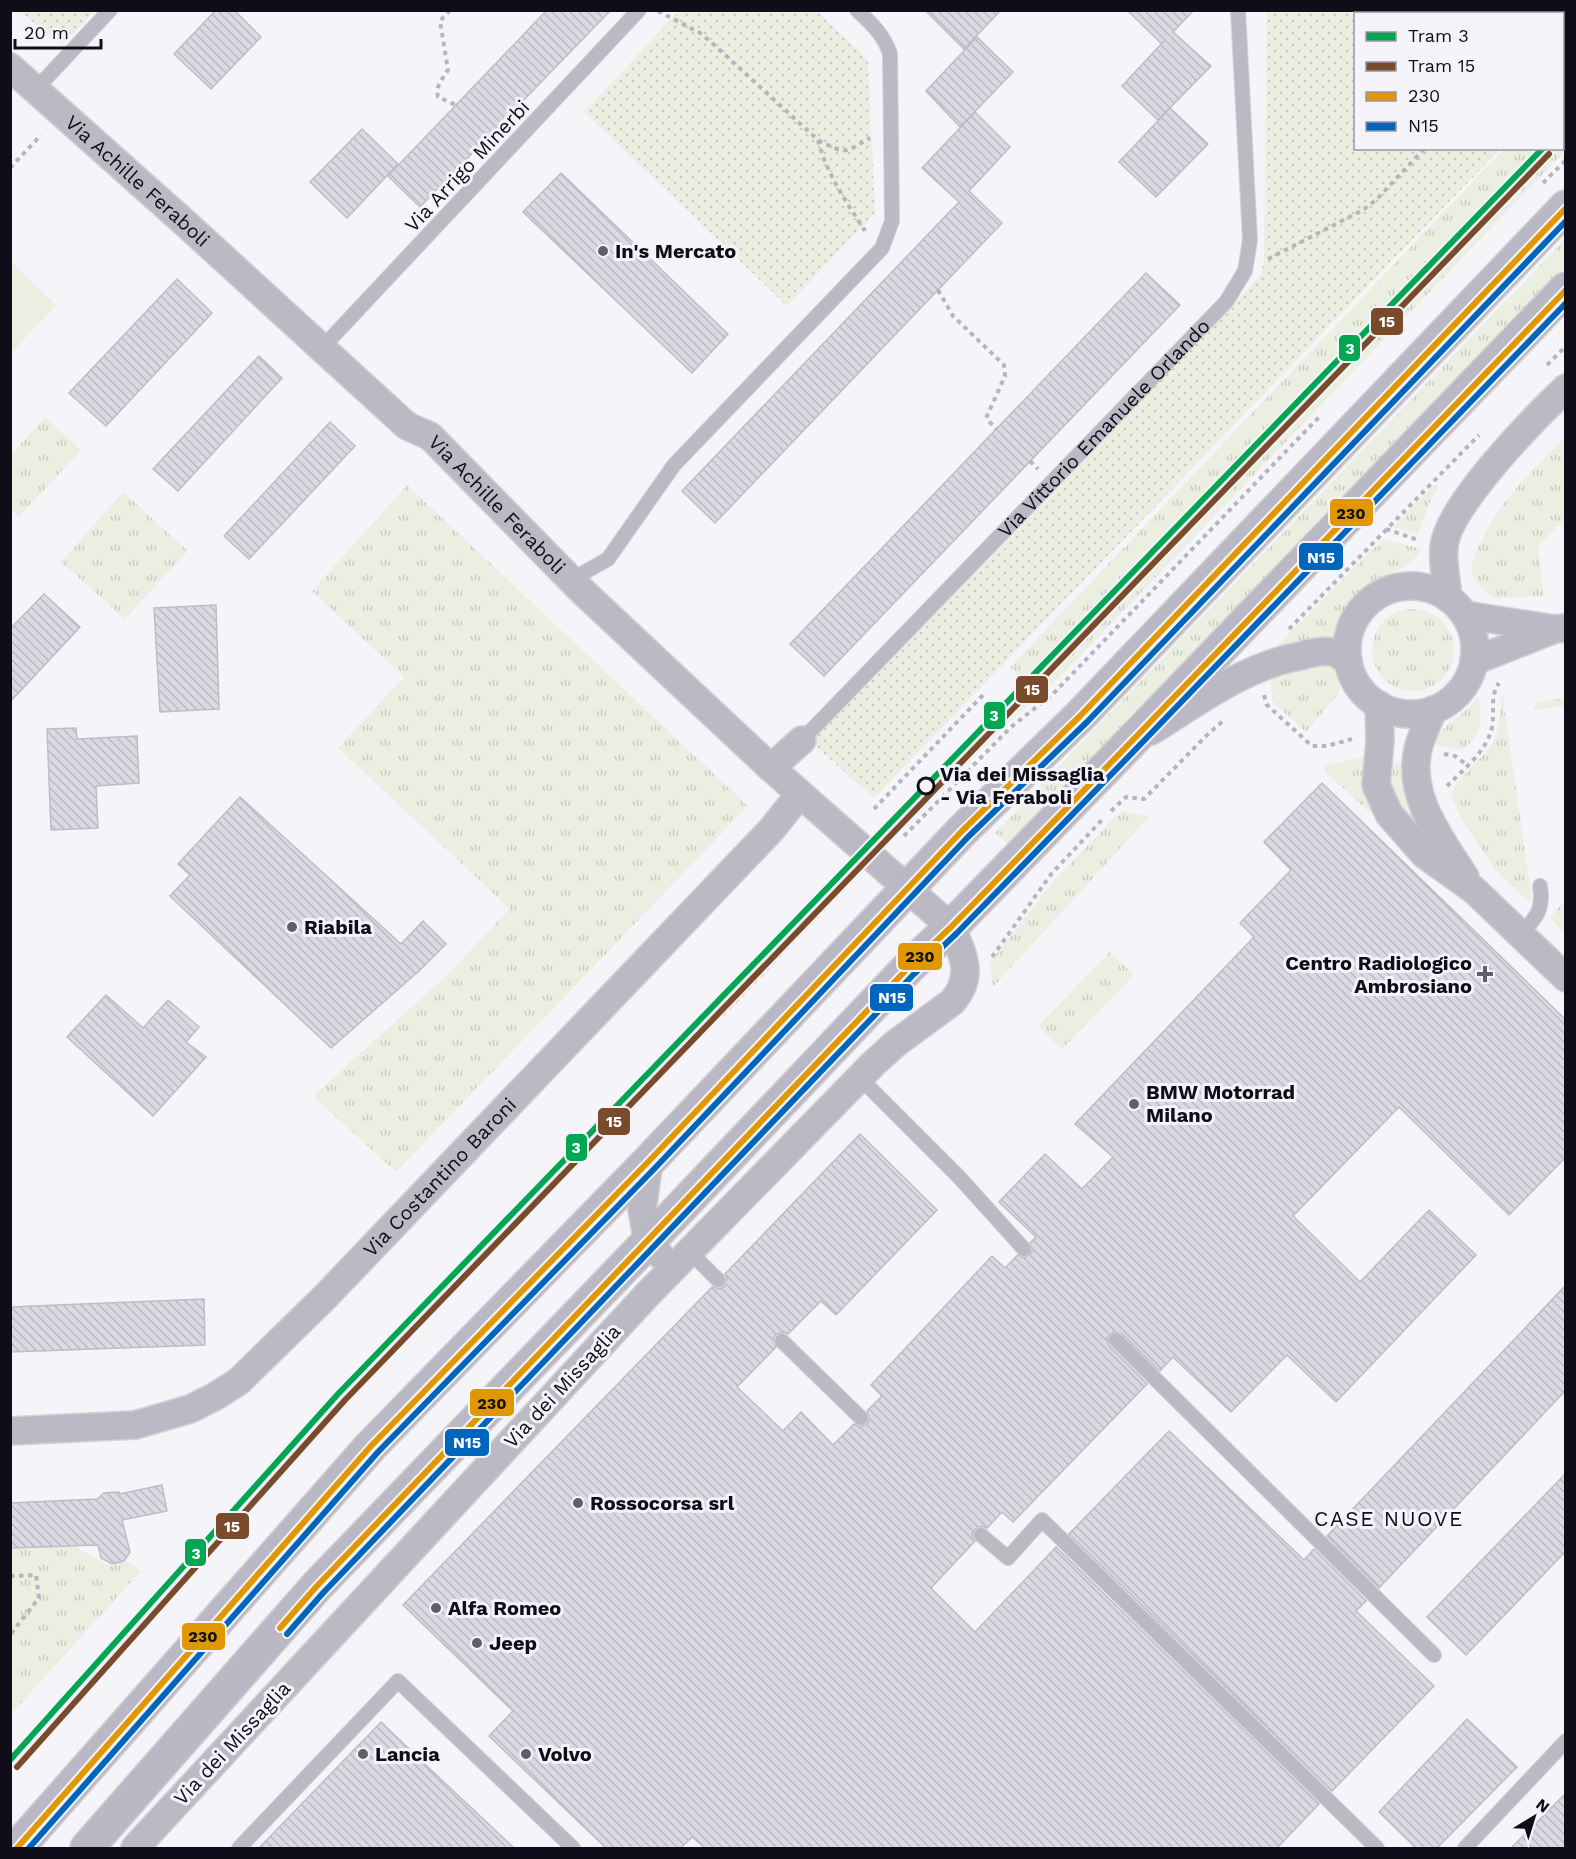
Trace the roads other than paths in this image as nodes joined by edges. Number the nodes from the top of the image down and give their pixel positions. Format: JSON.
{"nodes":[{"id":1,"x":110,"y":10,"type":"edge"},
{"id":2,"x":639,"y":10,"type":"edge"},
{"id":3,"x":857,"y":10,"type":"edge"},
{"id":4,"x":1238,"y":10,"type":"edge"},
{"id":5,"x":10,"y":67,"type":"edge"},
{"id":6,"x":36,"y":89,"type":"junction"},
{"id":7,"x":1566,"y":207,"type":"edge"},
{"id":8,"x":1566,"y":289,"type":"edge"},
{"id":9,"x":321,"y":348,"type":"junction"},
{"id":10,"x":1566,"y":388,"type":"edge"},
{"id":11,"x":1433,"y":544,"type":"junction"},
{"id":12,"x":571,"y":580,"type":"junction"},
{"id":13,"x":1403,"y":586,"type":"junction"},
{"id":14,"x":1456,"y":606,"type":"junction"},
{"id":15,"x":1560,"y":629,"type":"edge"},
{"id":16,"x":1348,"y":661,"type":"junction"},
{"id":17,"x":1474,"y":661,"type":"junction"},
{"id":18,"x":1379,"y":705,"type":"junction"},
{"id":19,"x":1433,"y":710,"type":"junction"},
{"id":20,"x":802,"y":740,"type":"joint"},
{"id":21,"x":1130,"y":744,"type":"junction"},
{"id":22,"x":771,"y":768,"type":"junction"},
{"id":23,"x":800,"y":794,"type":"junction"},
{"id":24,"x":1540,"y":886,"type":"dead end"},
{"id":25,"x":909,"y":889,"type":"junction"},
{"id":26,"x":1474,"y":890,"type":"junction"},
{"id":27,"x":951,"y":927,"type":"junction"},
{"id":28,"x":1520,"y":935,"type":"junction"},
{"id":29,"x":1566,"y":978,"type":"edge"},
{"id":30,"x":860,"y":1078,"type":"junction"},
{"id":31,"x":649,"y":1161,"type":"junction"},
{"id":32,"x":648,"y":1242,"type":"junction"},
{"id":33,"x":1024,"y":1249,"type":"dead end"},
{"id":34,"x":681,"y":1260,"type":"junction"},
{"id":35,"x":718,"y":1280,"type":"dead end"},
{"id":36,"x":1116,"y":1340,"type":"dead end"},
{"id":37,"x":782,"y":1341,"type":"dead end"},
{"id":38,"x":861,"y":1418,"type":"dead end"},
{"id":39,"x":10,"y":1431,"type":"edge"},
{"id":40,"x":981,"y":1534,"type":"dead end"},
{"id":41,"x":1434,"y":1655,"type":"dead end"},
{"id":42,"x":1566,"y":1741,"type":"edge"},
{"id":43,"x":17,"y":1848,"type":"edge"},
{"id":44,"x":87,"y":1848,"type":"edge"},
{"id":45,"x":135,"y":1848,"type":"edge"},
{"id":46,"x":239,"y":1848,"type":"edge"},
{"id":47,"x":573,"y":1848,"type":"edge"},
{"id":48,"x":1377,"y":1848,"type":"edge"},
{"id":49,"x":1465,"y":1848,"type":"edge"}],
"edges":[{"from":1,"to":6,"type":"lane"},
{"from":2,"to":9,"type":"lane","name":"Via Arrigo Minerbi"},
{"from":3,"to":12,"type":"lane"},
{"from":4,"to":20,"type":"lane","name":"Via Vittorio Emanuele Orlando"},
{"from":5,"to":6,"type":"street","name":"Via Achille Feraboli"},
{"from":6,"to":9,"type":"street","name":"Via Achille Feraboli"},
{"from":7,"to":25,"type":"main road"},
{"from":8,"to":21,"type":"main road","name":"Via dei Missaglia"},
{"from":9,"to":12,"type":"street","name":"Via Achille Feraboli"},
{"from":10,"to":11,"type":"street"},
{"from":11,"to":13,"type":"street"},
{"from":11,"to":14,"type":"street"},
{"from":12,"to":22,"type":"street","name":"Via Achille Feraboli"},
{"from":13,"to":14,"type":"street"},
{"from":13,"to":16,"type":"street"},
{"from":14,"to":15,"type":"street"},
{"from":14,"to":17,"type":"street"},
{"from":15,"to":17,"type":"street"},
{"from":16,"to":18,"type":"street"},
{"from":16,"to":21,"type":"street"},
{"from":17,"to":19,"type":"street"},
{"from":18,"to":19,"type":"street"},
{"from":18,"to":26,"type":"street"},
{"from":19,"to":26,"type":"street"},
{"from":20,"to":22,"type":"street","name":"Via Vittorio Emanuele Orlando"},
{"from":21,"to":27,"type":"main road","name":"Via dei Missaglia"},
{"from":22,"to":23,"type":"street","name":"Via Achille Feraboli"},
{"from":23,"to":25,"type":"street","name":"Via Achille Feraboli"},
{"from":23,"to":39,"type":"street","name":"Via Costantino Baroni"},
{"from":24,"to":28,"type":"lane"},
{"from":25,"to":27,"type":"street","name":"Via Achille Feraboli"},
{"from":25,"to":31,"type":"main road"},
{"from":26,"to":28,"type":"street"},
{"from":27,"to":30,"type":"street","name":"Via dei Missaglia"},
{"from":27,"to":32,"type":"main road","name":"Via dei Missaglia"},
{"from":28,"to":29,"type":"street"},
{"from":30,"to":33,"type":"lane"},
{"from":30,"to":34,"type":"street","name":"Via dei Missaglia"},
{"from":31,"to":32,"type":"street"},
{"from":31,"to":43,"type":"main road"},
{"from":32,"to":34,"type":"street"},
{"from":32,"to":44,"type":"main road","name":"Via dei Missaglia"},
{"from":34,"to":35,"type":"lane"},
{"from":34,"to":45,"type":"street","name":"Via dei Missaglia"},
{"from":36,"to":41,"type":"lane"},
{"from":37,"to":38,"type":"lane"},
{"from":40,"to":48,"type":"lane"},
{"from":42,"to":49,"type":"lane"},
{"from":46,"to":47,"type":"lane"}]}
